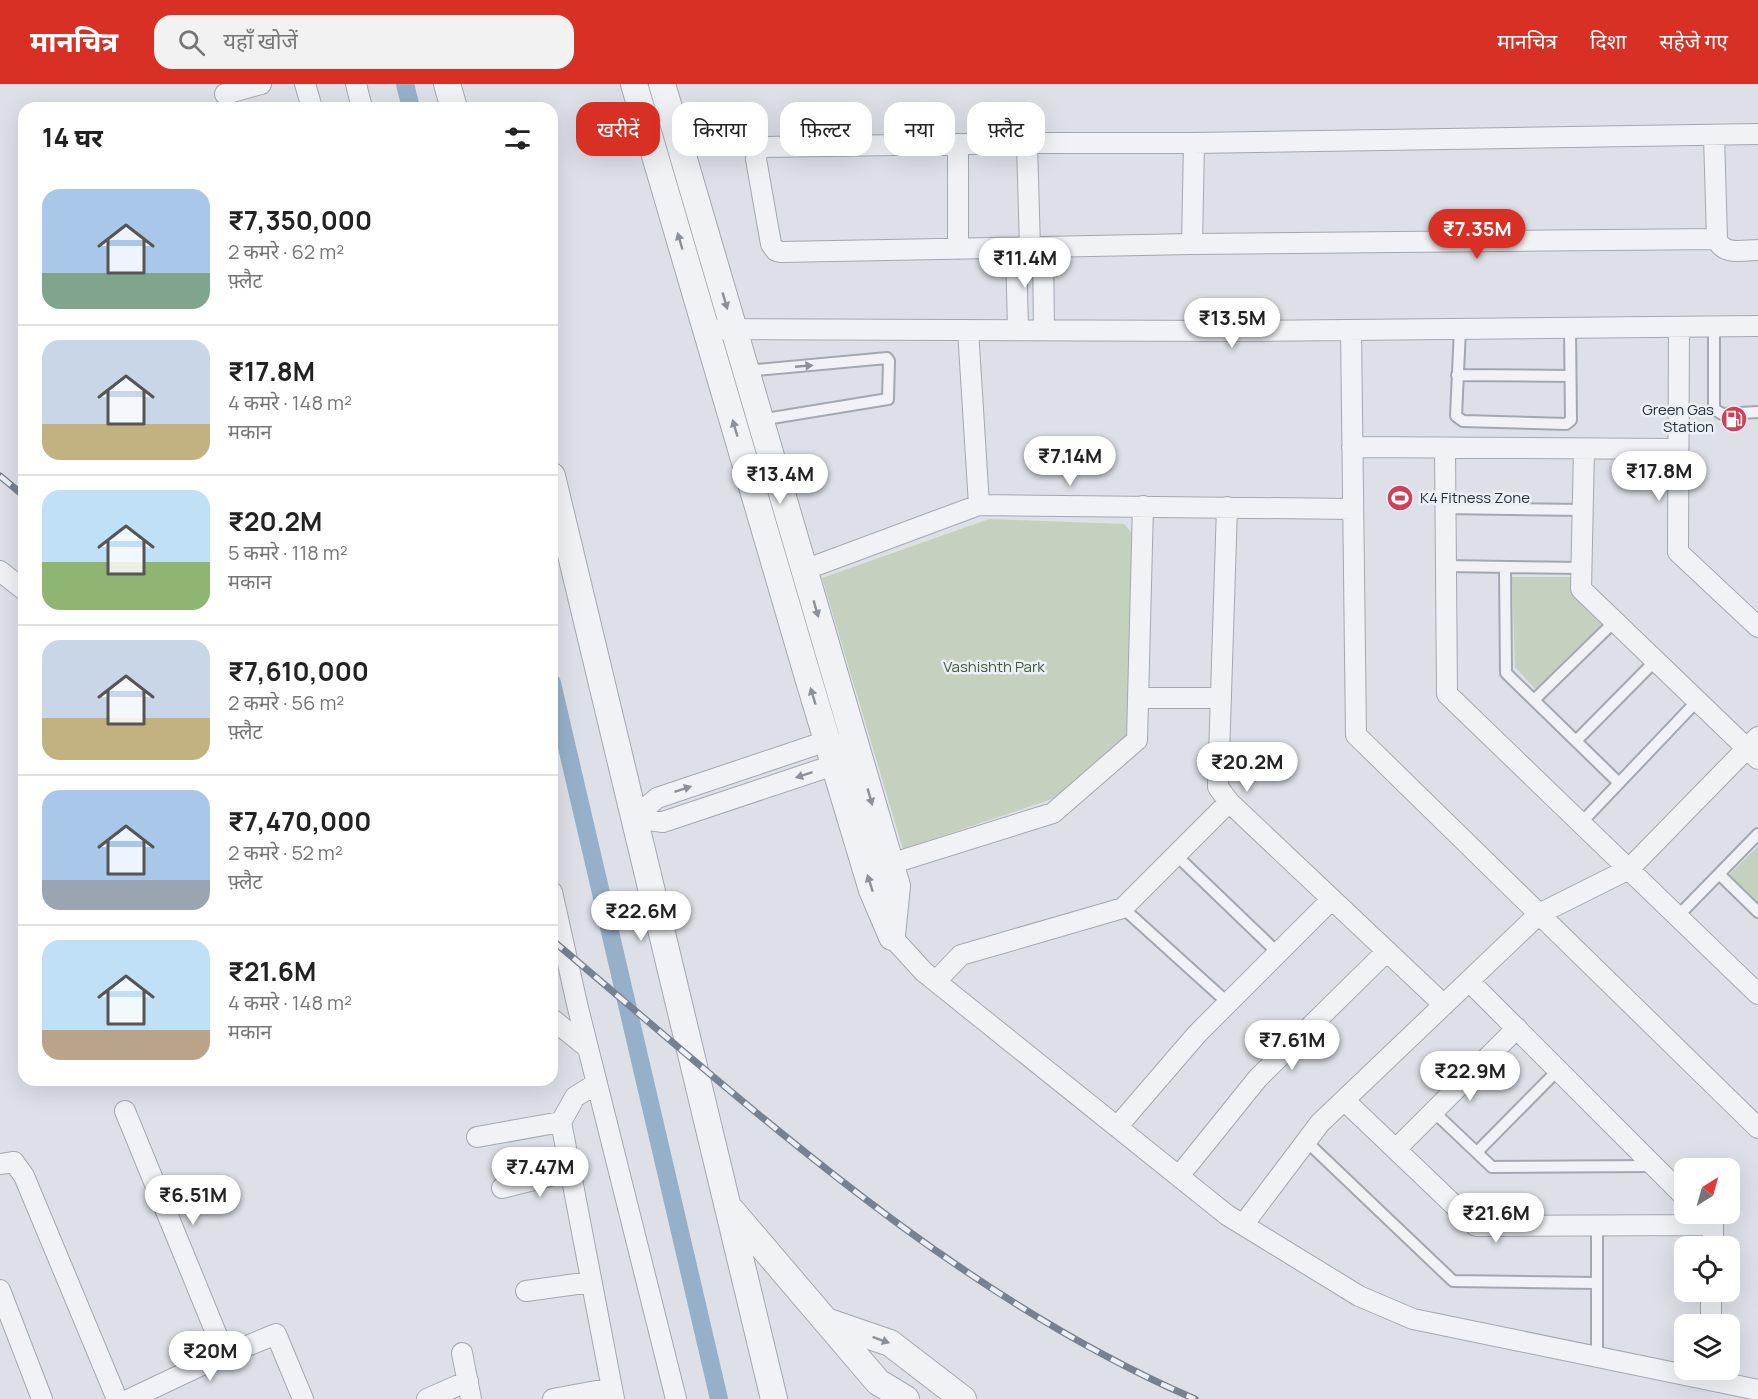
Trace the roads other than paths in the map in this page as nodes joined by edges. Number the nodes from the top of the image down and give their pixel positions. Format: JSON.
{"nodes":[{"id":1,"x":261,"y":84,"type":"edge"},
{"id":2,"x":305,"y":84,"type":"edge"},
{"id":3,"x":356,"y":84,"type":"edge"},
{"id":4,"x":447,"y":84,"type":"edge"},
{"id":5,"x":634,"y":84,"type":"edge"},
{"id":6,"x":662,"y":84,"type":"edge"},
{"id":7,"x":225,"y":94,"type":"dead end"},
{"id":8,"x":310,"y":102,"type":"edge"},
{"id":9,"x":360,"y":102,"type":"edge"},
{"id":10,"x":452,"y":102,"type":"edge"},
{"id":11,"x":1758,"y":134,"type":"edge"},
{"id":12,"x":1714,"y":136,"type":"junction"},
{"id":13,"x":1045,"y":143,"type":"edge"},
{"id":14,"x":1194,"y":143,"type":"junction"},
{"id":15,"x":958,"y":144,"type":"junction"},
{"id":16,"x":967,"y":144,"type":"edge"},
{"id":17,"x":1028,"y":156,"type":"edge"},
{"id":18,"x":1717,"y":239,"type":"junction"},
{"id":19,"x":1192,"y":244,"type":"junction"},
{"id":20,"x":1030,"y":248,"type":"junction"},
{"id":21,"x":958,"y":249,"type":"junction"},
{"id":22,"x":1758,"y":250,"type":"edge"},
{"id":23,"x":1758,"y":326,"type":"edge"},
{"id":24,"x":1679,"y":327,"type":"junction"},
{"id":25,"x":1714,"y":327,"type":"junction"},
{"id":26,"x":1569,"y":328,"type":"junction"},
{"id":27,"x":706,"y":329,"type":"junction"},
{"id":28,"x":1460,"y":329,"type":"junction"},
{"id":29,"x":734,"y":330,"type":"junction"},
{"id":30,"x":968,"y":330,"type":"junction"},
{"id":31,"x":1018,"y":330,"type":"junction"},
{"id":32,"x":1044,"y":330,"type":"junction"},
{"id":33,"x":1351,"y":330,"type":"junction"},
{"id":34,"x":746,"y":371,"type":"junction"},
{"id":35,"x":1457,"y":375,"type":"junction"},
{"id":36,"x":1570,"y":376,"type":"junction"},
{"id":37,"x":1758,"y":412,"type":"edge"},
{"id":38,"x":760,"y":420,"type":"junction"},
{"id":39,"x":1352,"y":447,"type":"junction"},
{"id":40,"x":1445,"y":448,"type":"junction"},
{"id":41,"x":1584,"y":449,"type":"junction"},
{"id":42,"x":1678,"y":449,"type":"junction"},
{"id":43,"x":558,"y":501,"type":"edge"},
{"id":44,"x":979,"y":505,"type":"junction"},
{"id":45,"x":1143,"y":506,"type":"junction"},
{"id":46,"x":1227,"y":507,"type":"junction"},
{"id":47,"x":1446,"y":508,"type":"junction"},
{"id":48,"x":1353,"y":509,"type":"junction"},
{"id":49,"x":1583,"y":510,"type":"junction"},
{"id":50,"x":1446,"y":566,"type":"junction"},
{"id":51,"x":1505,"y":567,"type":"junction"},
{"id":52,"x":1582,"y":568,"type":"junction"},
{"id":53,"x":804,"y":570,"type":"junction"},
{"id":54,"x":0,"y":571,"type":"edge"},
{"id":55,"x":18,"y":585,"type":"edge"},
{"id":56,"x":1615,"y":621,"type":"junction"},
{"id":57,"x":1758,"y":627,"type":"edge"},
{"id":58,"x":1656,"y":660,"type":"junction"},
{"id":59,"x":1138,"y":698,"type":"junction"},
{"id":60,"x":1221,"y":698,"type":"junction"},
{"id":61,"x":1534,"y":700,"type":"junction"},
{"id":62,"x":1697,"y":701,"type":"junction"},
{"id":63,"x":1576,"y":741,"type":"junction"},
{"id":64,"x":1754,"y":749,"type":"edge"},
{"id":65,"x":857,"y":750,"type":"junction"},
{"id":66,"x":831,"y":753,"type":"junction"},
{"id":67,"x":1619,"y":783,"type":"junction"},
{"id":68,"x":1230,"y":802,"type":"junction"},
{"id":69,"x":633,"y":818,"type":"junction"},
{"id":70,"x":1581,"y":824,"type":"junction"},
{"id":71,"x":1758,"y":834,"type":"edge"},
{"id":72,"x":1176,"y":855,"type":"junction"},
{"id":73,"x":890,"y":864,"type":"junction"},
{"id":74,"x":1629,"y":869,"type":"junction"},
{"id":75,"x":1719,"y":874,"type":"junction"},
{"id":76,"x":1332,"y":899,"type":"junction"},
{"id":77,"x":1123,"y":908,"type":"junction"},
{"id":78,"x":1758,"y":912,"type":"edge"},
{"id":79,"x":1539,"y":914,"type":"junction"},
{"id":80,"x":1678,"y":916,"type":"junction"},
{"id":81,"x":558,"y":918,"type":"edge"},
{"id":82,"x":892,"y":937,"type":"junction"},
{"id":83,"x":1387,"y":951,"type":"junction"},
{"id":84,"x":1278,"y":953,"type":"junction"},
{"id":85,"x":936,"y":981,"type":"junction"},
{"id":86,"x":1469,"y":981,"type":"junction"},
{"id":87,"x":1758,"y":994,"type":"edge"},
{"id":88,"x":1228,"y":1003,"type":"junction"},
{"id":89,"x":1444,"y":1005,"type":"junction"},
{"id":90,"x":558,"y":1024,"type":"edge"},
{"id":91,"x":1517,"y":1028,"type":"junction"},
{"id":92,"x":588,"y":1048,"type":"junction"},
{"id":93,"x":1558,"y":1070,"type":"junction"},
{"id":94,"x":597,"y":1083,"type":"junction"},
{"id":95,"x":1344,"y":1100,"type":"junction"},
{"id":96,"x":126,"y":1111,"type":"dead end"},
{"id":97,"x":1434,"y":1112,"type":"junction"},
{"id":98,"x":561,"y":1122,"type":"junction"},
{"id":99,"x":1117,"y":1127,"type":"junction"},
{"id":100,"x":1758,"y":1128,"type":"edge"},
{"id":101,"x":477,"y":1137,"type":"dead end"},
{"id":102,"x":1306,"y":1141,"type":"junction"},
{"id":103,"x":1396,"y":1149,"type":"junction"},
{"id":104,"x":1477,"y":1152,"type":"junction"},
{"id":105,"x":0,"y":1164,"type":"edge"},
{"id":106,"x":1654,"y":1166,"type":"junction"},
{"id":107,"x":570,"y":1171,"type":"junction"},
{"id":108,"x":1179,"y":1176,"type":"junction"},
{"id":109,"x":1674,"y":1186,"type":"edge"},
{"id":110,"x":502,"y":1188,"type":"dead end"},
{"id":111,"x":728,"y":1206,"type":"junction"},
{"id":112,"x":1674,"y":1221,"type":"edge"},
{"id":113,"x":1243,"y":1225,"type":"junction"},
{"id":114,"x":1597,"y":1225,"type":"junction"},
{"id":115,"x":591,"y":1281,"type":"junction"},
{"id":116,"x":1597,"y":1283,"type":"junction"},
{"id":117,"x":0,"y":1290,"type":"edge"},
{"id":118,"x":526,"y":1291,"type":"dead end"},
{"id":119,"x":826,"y":1321,"type":"junction"},
{"id":120,"x":462,"y":1353,"type":"dead end"},
{"id":121,"x":225,"y":1355,"type":"junction"},
{"id":122,"x":1597,"y":1357,"type":"junction"},
{"id":123,"x":1674,"y":1369,"type":"edge"},
{"id":124,"x":1726,"y":1380,"type":"edge"},
{"id":125,"x":469,"y":1390,"type":"edge"},
{"id":126,"x":1758,"y":1390,"type":"edge"},
{"id":127,"x":613,"y":1393,"type":"edge"},
{"id":128,"x":878,"y":1393,"type":"edge"},
{"id":129,"x":42,"y":1399,"type":"edge"},
{"id":130,"x":117,"y":1399,"type":"edge"},
{"id":131,"x":130,"y":1399,"type":"edge"},
{"id":132,"x":303,"y":1399,"type":"edge"},
{"id":133,"x":427,"y":1399,"type":"edge"},
{"id":134,"x":553,"y":1399,"type":"edge"},
{"id":135,"x":676,"y":1399,"type":"edge"},
{"id":136,"x":774,"y":1399,"type":"edge"},
{"id":137,"x":906,"y":1399,"type":"edge"},
{"id":138,"x":963,"y":1399,"type":"edge"}],
"edges":[{"from":1,"to":7,"type":"street"},
{"from":2,"to":8,"type":"street"},
{"from":3,"to":9,"type":"street"},
{"from":4,"to":10,"type":"street"},
{"from":27,"to":5,"type":"street","one_way":true},
{"from":6,"to":29,"type":"street","one_way":true},
{"from":11,"to":12,"type":"street"},
{"from":12,"to":14,"type":"street"},
{"from":12,"to":18,"type":"street"},
{"from":13,"to":14,"type":"street"},
{"from":14,"to":19,"type":"street"},
{"from":15,"to":16,"type":"street"},
{"from":15,"to":21,"type":"street"},
{"from":15,"to":21,"type":"street"},
{"from":17,"to":20,"type":"street"},
{"from":18,"to":19,"type":"street"},
{"from":18,"to":22,"type":"street"},
{"from":19,"to":20,"type":"street"},
{"from":20,"to":21,"type":"street"},
{"from":20,"to":31,"type":"street"},
{"from":20,"to":32,"type":"street"},
{"from":23,"to":25,"type":"street"},
{"from":24,"to":25,"type":"street"},
{"from":24,"to":26,"type":"street"},
{"from":24,"to":42,"type":"street"},
{"from":25,"to":37,"type":"lane"},
{"from":26,"to":28,"type":"street"},
{"from":26,"to":36,"type":"lane"},
{"from":27,"to":29,"type":"street"},
{"from":66,"to":27,"type":"street","one_way":true},
{"from":28,"to":33,"type":"street"},
{"from":28,"to":35,"type":"lane"},
{"from":29,"to":30,"type":"street"},
{"from":29,"to":34,"type":"street"},
{"from":30,"to":31,"type":"street"},
{"from":30,"to":44,"type":"street"},
{"from":31,"to":32,"type":"street"},
{"from":32,"to":33,"type":"street"},
{"from":33,"to":39,"type":"street"},
{"from":34,"to":38,"type":"street"},
{"from":34,"to":38,"type":"lane","one_way":true},
{"from":35,"to":36,"type":"lane"},
{"from":35,"to":36,"type":"lane"},
{"from":38,"to":53,"type":"street"},
{"from":39,"to":40,"type":"street"},
{"from":39,"to":48,"type":"street"},
{"from":40,"to":41,"type":"street"},
{"from":40,"to":47,"type":"street"},
{"from":41,"to":42,"type":"street"},
{"from":41,"to":49,"type":"street"},
{"from":42,"to":57,"type":"street"},
{"from":43,"to":69,"type":"street"},
{"from":44,"to":45,"type":"street"},
{"from":44,"to":53,"type":"street"},
{"from":45,"to":46,"type":"street"},
{"from":45,"to":59,"type":"street"},
{"from":46,"to":48,"type":"street"},
{"from":46,"to":60,"type":"street"},
{"from":47,"to":49,"type":"lane"},
{"from":47,"to":50,"type":"street"},
{"from":48,"to":79,"type":"street"},
{"from":49,"to":52,"type":"street"},
{"from":50,"to":51,"type":"lane"},
{"from":50,"to":70,"type":"street"},
{"from":51,"to":52,"type":"lane"},
{"from":51,"to":61,"type":"lane"},
{"from":52,"to":56,"type":"street"},
{"from":53,"to":65,"type":"street","one_way":true},
{"from":54,"to":55,"type":"street"},
{"from":56,"to":58,"type":"street"},
{"from":56,"to":61,"type":"lane"},
{"from":58,"to":62,"type":"street"},
{"from":58,"to":63,"type":"lane"},
{"from":59,"to":60,"type":"street"},
{"from":59,"to":73,"type":"street"},
{"from":60,"to":68,"type":"street"},
{"from":61,"to":63,"type":"lane"},
{"from":62,"to":64,"type":"street"},
{"from":62,"to":67,"type":"lane"},
{"from":63,"to":67,"type":"lane"},
{"from":64,"to":74,"type":"street"},
{"from":65,"to":66,"type":"street"},
{"from":65,"to":73,"type":"street","one_way":true},
{"from":66,"to":69,"type":"street"},
{"from":82,"to":66,"type":"street","one_way":true},
{"from":67,"to":70,"type":"lane"},
{"from":68,"to":72,"type":"street"},
{"from":68,"to":76,"type":"street"},
{"from":69,"to":111,"type":"street"},
{"from":70,"to":74,"type":"street"},
{"from":71,"to":75,"type":"lane"},
{"from":72,"to":77,"type":"street"},
{"from":72,"to":84,"type":"lane"},
{"from":73,"to":82,"type":"street"},
{"from":74,"to":79,"type":"street"},
{"from":74,"to":80,"type":"street"},
{"from":75,"to":78,"type":"lane"},
{"from":75,"to":80,"type":"lane"},
{"from":76,"to":83,"type":"street"},
{"from":76,"to":84,"type":"street"},
{"from":77,"to":85,"type":"street"},
{"from":77,"to":88,"type":"lane"},
{"from":79,"to":86,"type":"street"},
{"from":79,"to":100,"type":"street"},
{"from":80,"to":87,"type":"street"},
{"from":81,"to":92,"type":"street"},
{"from":82,"to":85,"type":"street"},
{"from":83,"to":89,"type":"street"},
{"from":83,"to":108,"type":"street"},
{"from":84,"to":88,"type":"street"},
{"from":85,"to":99,"type":"street"},
{"from":86,"to":89,"type":"street"},
{"from":86,"to":91,"type":"street"},
{"from":88,"to":99,"type":"street"},
{"from":89,"to":95,"type":"street"},
{"from":90,"to":92,"type":"street"},
{"from":91,"to":93,"type":"street"},
{"from":91,"to":97,"type":"street"},
{"from":92,"to":94,"type":"street"},
{"from":93,"to":104,"type":"lane"},
{"from":93,"to":106,"type":"street"},
{"from":94,"to":98,"type":"street"},
{"from":94,"to":135,"type":"street"},
{"from":95,"to":102,"type":"street"},
{"from":95,"to":103,"type":"street"},
{"from":96,"to":121,"type":"street"},
{"from":97,"to":103,"type":"street"},
{"from":97,"to":104,"type":"lane"},
{"from":98,"to":101,"type":"street"},
{"from":98,"to":107,"type":"street"},
{"from":99,"to":108,"type":"street"},
{"from":102,"to":113,"type":"street"},
{"from":102,"to":116,"type":"lane"},
{"from":103,"to":114,"type":"street"},
{"from":104,"to":106,"type":"lane"},
{"from":105,"to":130,"type":"street"},
{"from":106,"to":109,"type":"street"},
{"from":107,"to":110,"type":"street"},
{"from":107,"to":115,"type":"street"},
{"from":108,"to":113,"type":"street"},
{"from":111,"to":119,"type":"street"},
{"from":111,"to":136,"type":"street"},
{"from":112,"to":114,"type":"street"},
{"from":113,"to":122,"type":"street"},
{"from":114,"to":116,"type":"lane"},
{"from":115,"to":118,"type":"street"},
{"from":115,"to":127,"type":"street"},
{"from":116,"to":122,"type":"lane"},
{"from":117,"to":129,"type":"street"},
{"from":119,"to":128,"type":"street"},
{"from":119,"to":138,"type":"street","one_way":true},
{"from":120,"to":125,"type":"street"},
{"from":121,"to":131,"type":"street"},
{"from":121,"to":132,"type":"street"},
{"from":122,"to":123,"type":"street"},
{"from":124,"to":126,"type":"street"},
{"from":125,"to":133,"type":"street"},
{"from":127,"to":134,"type":"street"},
{"from":128,"to":137,"type":"street"}]}
